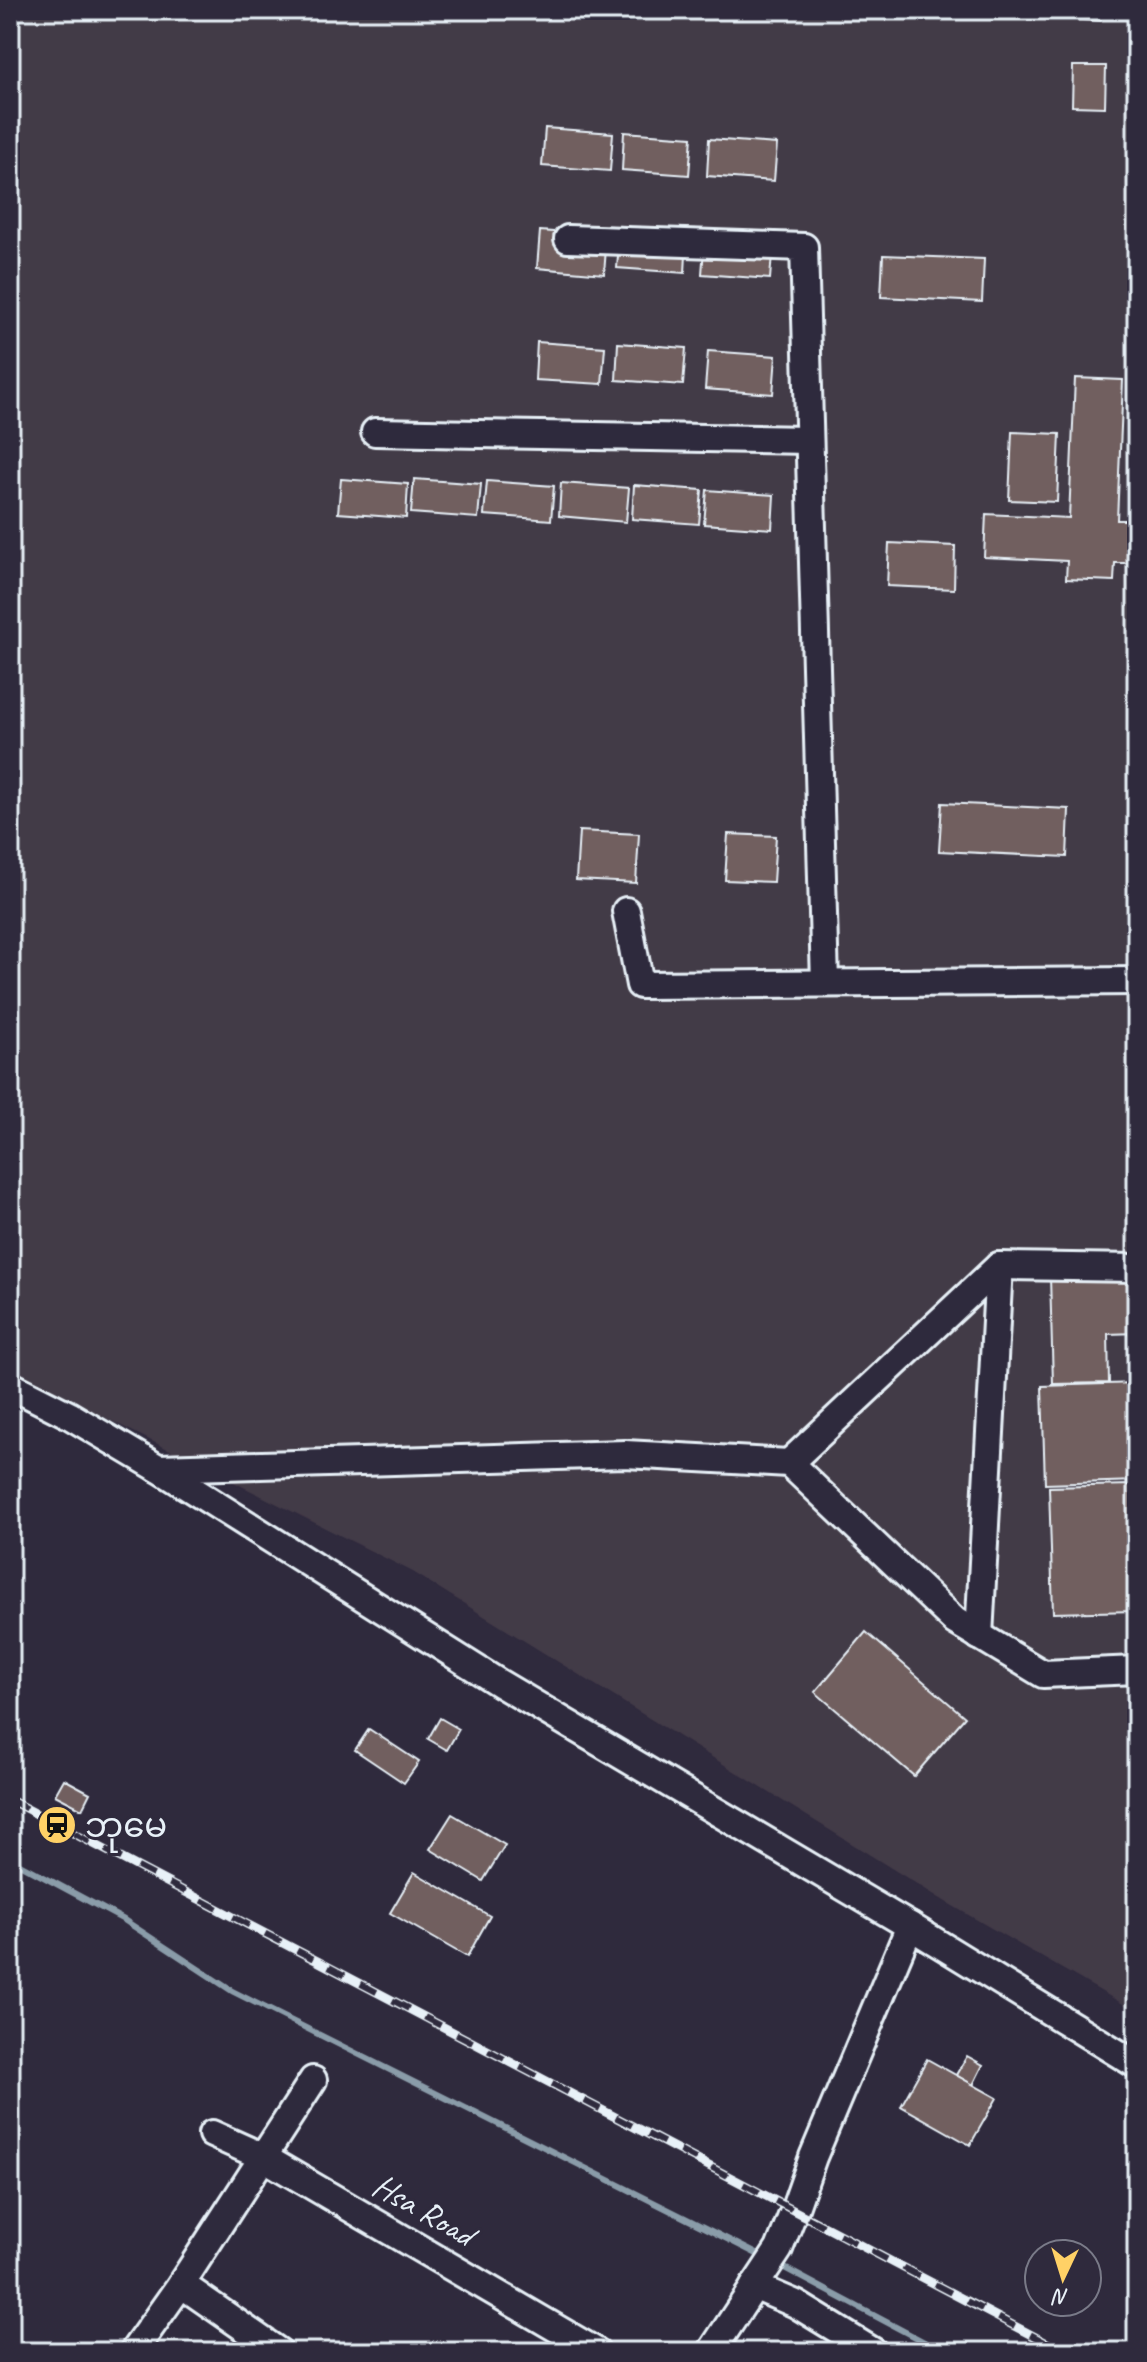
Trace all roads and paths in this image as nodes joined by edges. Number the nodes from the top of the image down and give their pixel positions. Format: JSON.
{"nodes":[{"id":1,"x":568,"y":239,"type":"dead end"},
{"id":2,"x":375,"y":432,"type":"dead end"},
{"id":3,"x":809,"y":440,"type":"junction"},
{"id":4,"x":626,"y":911,"type":"dead end"},
{"id":5,"x":1137,"y":981,"type":"edge"},
{"id":6,"x":825,"y":983,"type":"junction"},
{"id":7,"x":999,"y":1266,"type":"junction"},
{"id":8,"x":1137,"y":1268,"type":"edge"},
{"id":9,"x":10,"y":1385,"type":"edge"},
{"id":10,"x":789,"y":1463,"type":"junction"},
{"id":11,"x":158,"y":1468,"type":"junction"},
{"id":12,"x":979,"y":1636,"type":"junction"},
{"id":13,"x":1137,"y":1670,"type":"edge"},
{"id":14,"x":910,"y":1926,"type":"junction"},
{"id":15,"x":1137,"y":2065,"type":"edge"},
{"id":16,"x":313,"y":2080,"type":"dead end"},
{"id":17,"x":212,"y":2134,"type":"dead end"},
{"id":18,"x":263,"y":2157,"type":"junction"},
{"id":19,"x":758,"y":2279,"type":"junction"},
{"id":20,"x":181,"y":2284,"type":"junction"},
{"id":21,"x":133,"y":2352,"type":"edge"},
{"id":22,"x":279,"y":2352,"type":"edge"},
{"id":23,"x":597,"y":2352,"type":"edge"},
{"id":24,"x":711,"y":2352,"type":"edge"},
{"id":25,"x":874,"y":2352,"type":"edge"}],
"edges":[{"from":1,"to":3,"type":"street"},
{"from":2,"to":3,"type":"street"},
{"from":3,"to":6,"type":"street"},
{"from":4,"to":6,"type":"street"},
{"from":5,"to":6,"type":"street"},
{"from":7,"to":8,"type":"street"},
{"from":7,"to":10,"type":"street"},
{"from":7,"to":12,"type":"street"},
{"from":9,"to":11,"type":"street"},
{"from":10,"to":11,"type":"street"},
{"from":10,"to":12,"type":"street"},
{"from":11,"to":14,"type":"street"},
{"from":12,"to":13,"type":"street"},
{"from":14,"to":15,"type":"street"},
{"from":14,"to":19,"type":"street"},
{"from":16,"to":18,"type":"street"},
{"from":17,"to":18,"type":"street","name":"Hsa Road"},
{"from":18,"to":20,"type":"street"},
{"from":18,"to":23,"type":"street","name":"Hsa Road"},
{"from":19,"to":24,"type":"street"},
{"from":19,"to":25,"type":"street"},
{"from":20,"to":21,"type":"street"},
{"from":20,"to":22,"type":"street"}]}
